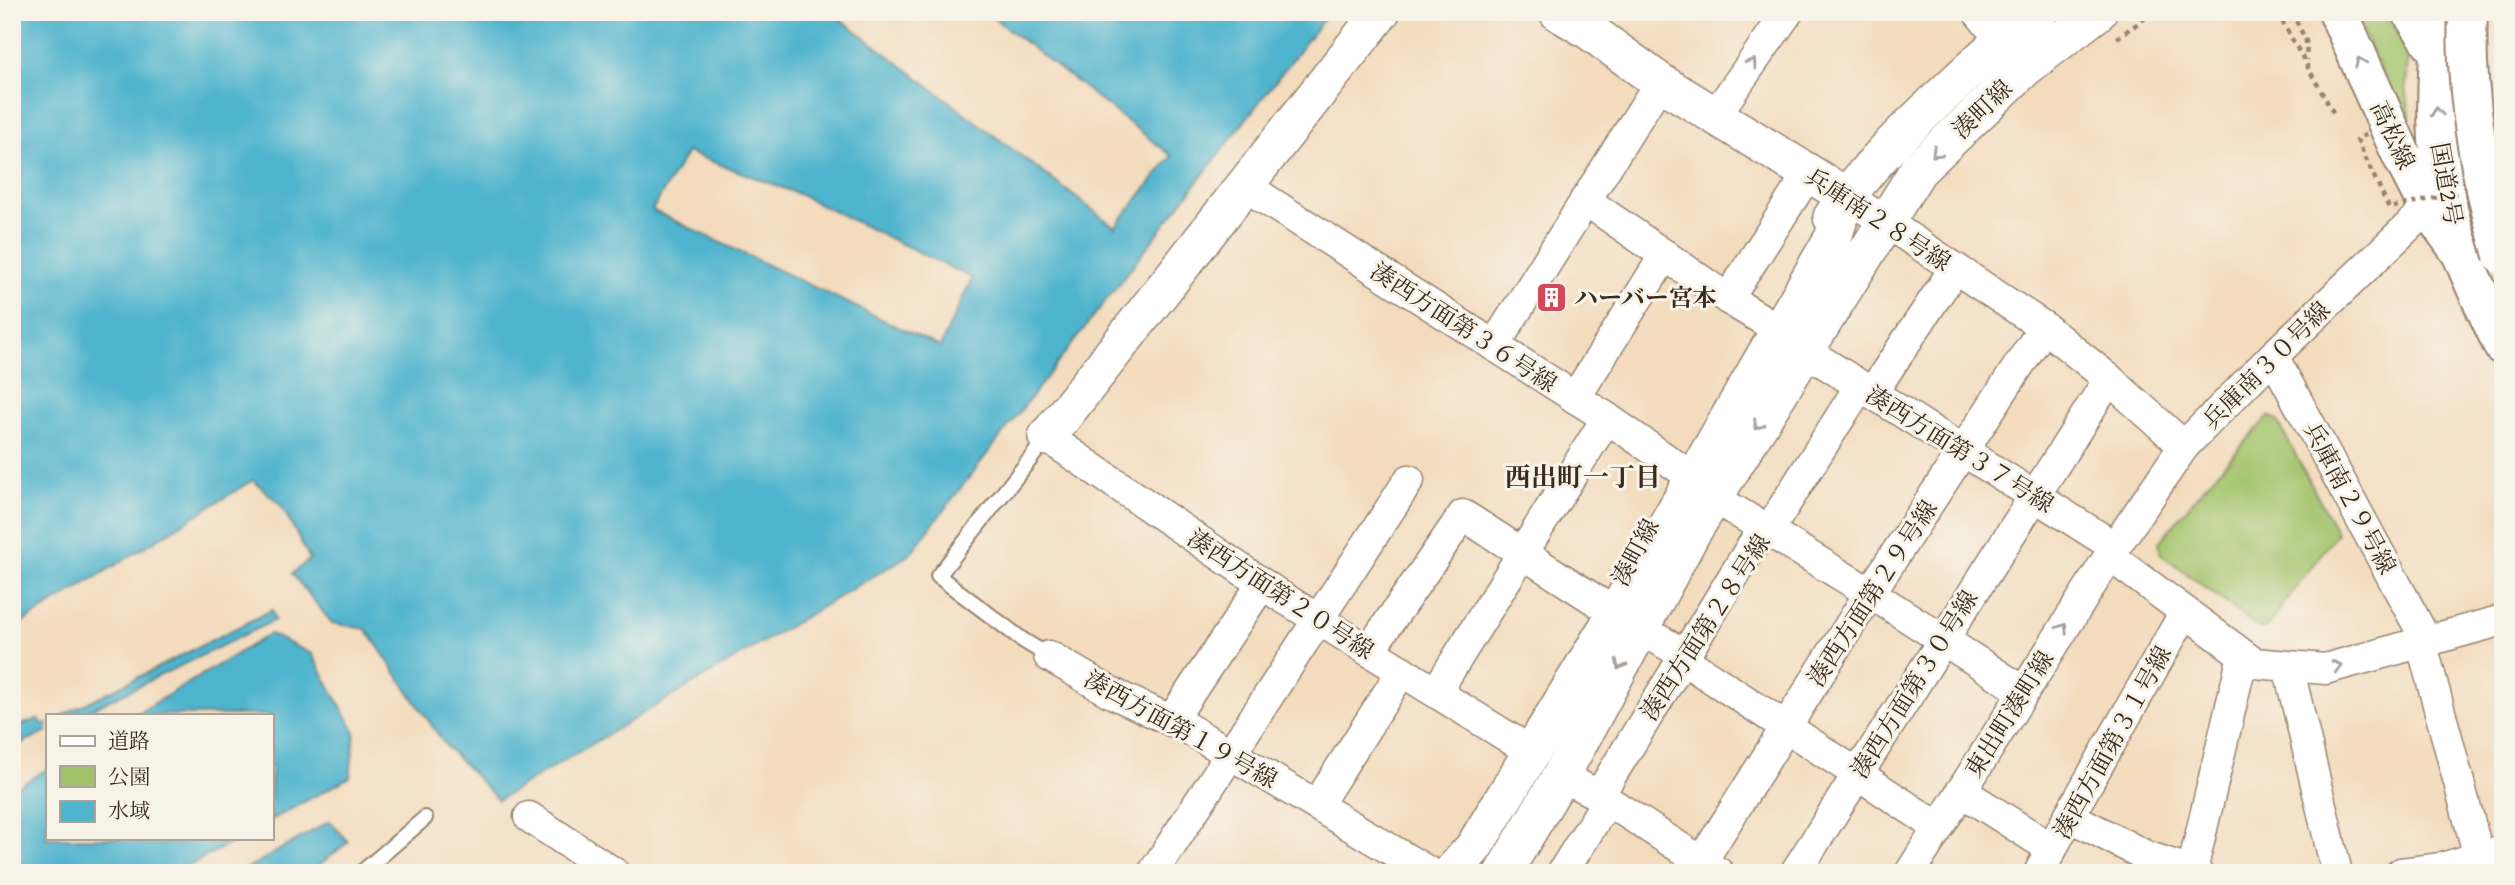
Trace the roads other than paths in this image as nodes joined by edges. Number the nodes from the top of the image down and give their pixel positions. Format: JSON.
{"nodes":[{"id":1,"x":1381,"y":12,"type":"edge"},
{"id":2,"x":1788,"y":12,"type":"edge"},
{"id":3,"x":1978,"y":12,"type":"edge"},
{"id":4,"x":2039,"y":12,"type":"edge"},
{"id":5,"x":2411,"y":12,"type":"edge"},
{"id":6,"x":2443,"y":12,"type":"edge"},
{"id":7,"x":2468,"y":12,"type":"edge"},
{"id":8,"x":2337,"y":17,"type":"edge"},
{"id":9,"x":1582,"y":18,"type":"edge"},
{"id":10,"x":2103,"y":28,"type":"edge"},
{"id":11,"x":2439,"y":53,"type":"junction"},
{"id":12,"x":2013,"y":54,"type":"junction"},
{"id":13,"x":1660,"y":82,"type":"junction"},
{"id":14,"x":1716,"y":114,"type":"junction"},
{"id":15,"x":2503,"y":165,"type":"edge"},
{"id":16,"x":1808,"y":174,"type":"junction"},
{"id":17,"x":1245,"y":186,"type":"junction"},
{"id":18,"x":1846,"y":196,"type":"junction"},
{"id":19,"x":2445,"y":197,"type":"junction"},
{"id":20,"x":1585,"y":200,"type":"junction"},
{"id":21,"x":1885,"y":222,"type":"junction"},
{"id":22,"x":1665,"y":255,"type":"junction"},
{"id":23,"x":2503,"y":255,"type":"edge"},
{"id":24,"x":1955,"y":268,"type":"junction"},
{"id":25,"x":1728,"y":299,"type":"junction"},
{"id":26,"x":1768,"y":323,"type":"junction"},
{"id":27,"x":2044,"y":327,"type":"junction"},
{"id":28,"x":1494,"y":346,"type":"junction"},
{"id":29,"x":2503,"y":346,"type":"edge"},
{"id":30,"x":1804,"y":350,"type":"junction"},
{"id":31,"x":2273,"y":356,"type":"junction"},
{"id":32,"x":2109,"y":379,"type":"junction"},
{"id":33,"x":1866,"y":389,"type":"junction"},
{"id":34,"x":1575,"y":398,"type":"junction"},
{"id":35,"x":1606,"y":418,"type":"junction"},
{"id":36,"x":1728,"y":418,"type":"junction"},
{"id":37,"x":1047,"y":438,"type":"junction"},
{"id":38,"x":2184,"y":446,"type":"junction"},
{"id":39,"x":1964,"y":452,"type":"junction"},
{"id":40,"x":1682,"y":470,"type":"junction"},
{"id":41,"x":1409,"y":480,"type":"dead end"},
{"id":42,"x":2033,"y":495,"type":"junction"},
{"id":43,"x":1713,"y":497,"type":"junction"},
{"id":44,"x":1767,"y":529,"type":"junction"},
{"id":45,"x":2112,"y":551,"type":"junction"},
{"id":46,"x":1522,"y":553,"type":"junction"},
{"id":47,"x":1262,"y":583,"type":"junction"},
{"id":48,"x":1870,"y":593,"type":"junction"},
{"id":49,"x":1606,"y":607,"type":"junction"},
{"id":50,"x":2186,"y":612,"type":"junction"},
{"id":51,"x":1317,"y":619,"type":"junction"},
{"id":52,"x":2503,"y":620,"type":"edge"},
{"id":53,"x":1639,"y":628,"type":"junction"},
{"id":54,"x":1942,"y":639,"type":"junction"},
{"id":55,"x":2426,"y":640,"type":"junction"},
{"id":56,"x":1369,"y":651,"type":"junction"},
{"id":57,"x":2243,"y":655,"type":"junction"},
{"id":58,"x":1049,"y":656,"type":"joint"},
{"id":59,"x":1684,"y":657,"type":"junction"},
{"id":60,"x":2288,"y":666,"type":"junction"},
{"id":61,"x":1402,"y":671,"type":"junction"},
{"id":62,"x":2023,"y":691,"type":"junction"},
{"id":63,"x":1436,"y":692,"type":"junction"},
{"id":64,"x":1171,"y":721,"type":"junction"},
{"id":65,"x":1785,"y":728,"type":"junction"},
{"id":66,"x":1520,"y":744,"type":"junction"},
{"id":67,"x":1229,"y":753,"type":"junction"},
{"id":68,"x":1856,"y":775,"type":"junction"},
{"id":69,"x":1561,"y":776,"type":"junction"},
{"id":70,"x":1961,"y":791,"type":"junction"},
{"id":71,"x":1602,"y":797,"type":"junction"},
{"id":72,"x":1317,"y":805,"type":"junction"},
{"id":73,"x":2069,"y":816,"type":"junction"},
{"id":74,"x":529,"y":817,"type":"dead end"},
{"id":75,"x":425,"y":818,"type":"dead end"},
{"id":76,"x":1938,"y":827,"type":"junction"},
{"id":77,"x":2491,"y":854,"type":"edge"},
{"id":78,"x":2046,"y":861,"type":"edge"},
{"id":79,"x":1710,"y":868,"type":"edge"},
{"id":80,"x":2181,"y":870,"type":"edge"},
{"id":81,"x":1433,"y":871,"type":"edge"},
{"id":82,"x":362,"y":873,"type":"edge"},
{"id":83,"x":614,"y":873,"type":"edge"},
{"id":84,"x":1153,"y":873,"type":"edge"},
{"id":85,"x":1503,"y":873,"type":"edge"},
{"id":86,"x":1562,"y":873,"type":"edge"},
{"id":87,"x":1795,"y":873,"type":"edge"},
{"id":88,"x":1910,"y":873,"type":"edge"},
{"id":89,"x":2337,"y":873,"type":"edge"},
{"id":90,"x":2400,"y":873,"type":"edge"}],
"edges":[{"from":1,"to":17,"type":"street"},
{"from":14,"to":2,"type":"street","one_way":true},
{"from":3,"to":12,"type":"street"},
{"from":4,"to":12,"type":"street","name":"湊町線"},
{"from":5,"to":11,"type":"main road"},
{"from":6,"to":11,"type":"main road","name":"国道2号"},
{"from":7,"to":23,"type":"main road","bridge":true},
{"from":19,"to":8,"type":"main road","name":"高松線","one_way":true},
{"from":9,"to":13,"type":"street","name":"兵庫南２８号線"},
{"from":10,"to":12,"type":"street","name":"湊町線"},
{"from":11,"to":15,"type":"main road"},
{"from":19,"to":11,"type":"main road","name":"国道2号","one_way":true},
{"from":12,"to":18,"type":"street","name":"湊町線"},
{"from":12,"to":21,"type":"street","name":"湊町線","one_way":true},
{"from":13,"to":14,"type":"street","name":"兵庫南２８号線"},
{"from":13,"to":20,"type":"street"},
{"from":14,"to":16,"type":"street","name":"兵庫南２８号線"},
{"from":16,"to":18,"type":"street","name":"兵庫南２８号線"},
{"from":16,"to":25,"type":"street"},
{"from":17,"to":28,"type":"street","name":"湊西方面第３６号線"},
{"from":17,"to":37,"type":"street"},
{"from":18,"to":21,"type":"street","name":"兵庫南２８号線"},
{"from":18,"to":26,"type":"street","name":"湊町線"},
{"from":18,"to":36,"type":"street","name":"湊町線"},
{"from":19,"to":29,"type":"main road","name":"国道2号"},
{"from":19,"to":31,"type":"street","name":"兵庫南３０号線"},
{"from":20,"to":22,"type":"street"},
{"from":20,"to":28,"type":"street"},
{"from":21,"to":24,"type":"street","name":"兵庫南２８号線"},
{"from":21,"to":30,"type":"street","name":"湊町線"},
{"from":21,"to":36,"type":"street","name":"湊町線"},
{"from":22,"to":25,"type":"street"},
{"from":22,"to":34,"type":"street"},
{"from":24,"to":27,"type":"street","name":"兵庫南２８号線"},
{"from":24,"to":33,"type":"street","name":"湊西方面第２８号線"},
{"from":25,"to":26,"type":"street"},
{"from":26,"to":40,"type":"street","name":"湊町線"},
{"from":27,"to":32,"type":"street","name":"兵庫南２８号線"},
{"from":27,"to":39,"type":"street","name":"湊西方面第２９号線"},
{"from":28,"to":34,"type":"street","name":"湊西方面第３６号線"},
{"from":30,"to":33,"type":"street","name":"湊西方面第３７号線"},
{"from":30,"to":43,"type":"street","name":"湊町線","one_way":true},
{"from":31,"to":38,"type":"street","name":"兵庫南３０号線"},
{"from":31,"to":55,"type":"street","name":"兵庫南２９号線"},
{"from":32,"to":38,"type":"street","name":"兵庫南２８号線"},
{"from":32,"to":42,"type":"street","name":"湊西方面第３０号線"},
{"from":33,"to":39,"type":"street","name":"湊西方面第３７号線"},
{"from":33,"to":44,"type":"street","name":"湊西方面第２８号線"},
{"from":34,"to":35,"type":"street","name":"湊西方面第３６号線"},
{"from":35,"to":40,"type":"street","name":"湊西方面第３６号線"},
{"from":35,"to":46,"type":"street"},
{"from":36,"to":81,"type":"street","name":"湊町線"},
{"from":37,"to":47,"type":"street","name":"湊西方面第２０号線"},
{"from":37,"to":58,"type":"lane","name":"湊西方面第１９号線"},
{"from":38,"to":45,"type":"street","name":"兵庫南３０号線"},
{"from":39,"to":42,"type":"street","name":"湊西方面第３７号線"},
{"from":39,"to":48,"type":"street","name":"湊西方面第２９号線"},
{"from":40,"to":49,"type":"street","name":"湊町線"},
{"from":41,"to":51,"type":"street"},
{"from":42,"to":45,"type":"street","name":"湊西方面第３７号線"},
{"from":42,"to":54,"type":"street","name":"湊西方面第３０号線"},
{"from":43,"to":44,"type":"street"},
{"from":43,"to":53,"type":"street","name":"湊町線"},
{"from":44,"to":48,"type":"street"},
{"from":44,"to":59,"type":"street","name":"湊西方面第２８号線"},
{"from":45,"to":50,"type":"street","name":"湊西方面第３７号線"},
{"from":62,"to":45,"type":"street","name":"東出町湊町線","one_way":true},
{"from":46,"to":49,"type":"street"},
{"from":46,"to":56,"type":"street"},
{"from":46,"to":63,"type":"street"},
{"from":47,"to":51,"type":"street","name":"湊西方面第２０号線"},
{"from":47,"to":64,"type":"street"},
{"from":48,"to":54,"type":"street"},
{"from":48,"to":65,"type":"street","name":"湊西方面第２９号線"},
{"from":49,"to":66,"type":"street","name":"湊町線"},
{"from":50,"to":57,"type":"street","name":"湊西方面第３７号線"},
{"from":50,"to":73,"type":"street","name":"湊西方面第３１号線"},
{"from":51,"to":56,"type":"street","name":"湊西方面第２０号線"},
{"from":51,"to":67,"type":"street"},
{"from":52,"to":55,"type":"street"},
{"from":53,"to":59,"type":"street"},
{"from":53,"to":69,"type":"street","name":"湊町線","one_way":true},
{"from":54,"to":62,"type":"street"},
{"from":54,"to":68,"type":"street","name":"湊西方面第３０号線"},
{"from":60,"to":55,"type":"street","one_way":true},
{"from":55,"to":77,"type":"street"},
{"from":56,"to":61,"type":"street","name":"湊西方面第２０号線"},
{"from":57,"to":60,"type":"street"},
{"from":57,"to":80,"type":"street"},
{"from":58,"to":64,"type":"street","name":"湊西方面第１９号線"},
{"from":59,"to":65,"type":"street"},
{"from":59,"to":71,"type":"street","name":"湊西方面第２８号線"},
{"from":60,"to":89,"type":"street"},
{"from":61,"to":63,"type":"street","name":"湊西方面第２０号線"},
{"from":61,"to":72,"type":"street"},
{"from":62,"to":70,"type":"street","name":"東出町湊町線"},
{"from":63,"to":66,"type":"street","name":"湊西方面第２０号線"},
{"from":64,"to":67,"type":"street","name":"湊西方面第１９号線"},
{"from":65,"to":68,"type":"street"},
{"from":65,"to":79,"type":"street","name":"湊西方面第２９号線"},
{"from":66,"to":81,"type":"street","name":"湊町線"},
{"from":67,"to":72,"type":"street","name":"湊西方面第１９号線"},
{"from":67,"to":84,"type":"street"},
{"from":68,"to":76,"type":"street"},
{"from":68,"to":87,"type":"street","name":"湊西方面第３０号線"},
{"from":69,"to":71,"type":"street"},
{"from":69,"to":85,"type":"street","name":"湊町線"},
{"from":70,"to":76,"type":"street","name":"東出町湊町線"},
{"from":70,"to":78,"type":"street"},
{"from":71,"to":79,"type":"street"},
{"from":71,"to":86,"type":"street","name":"湊西方面第２８号線"},
{"from":72,"to":81,"type":"street","name":"湊西方面第１９号線"},
{"from":73,"to":78,"type":"street","name":"湊西方面第３１号線"},
{"from":73,"to":80,"type":"street"},
{"from":74,"to":83,"type":"street"},
{"from":75,"to":82,"type":"lane"},
{"from":76,"to":88,"type":"street","name":"東出町湊町線"},
{"from":77,"to":90,"type":"street"}]}
